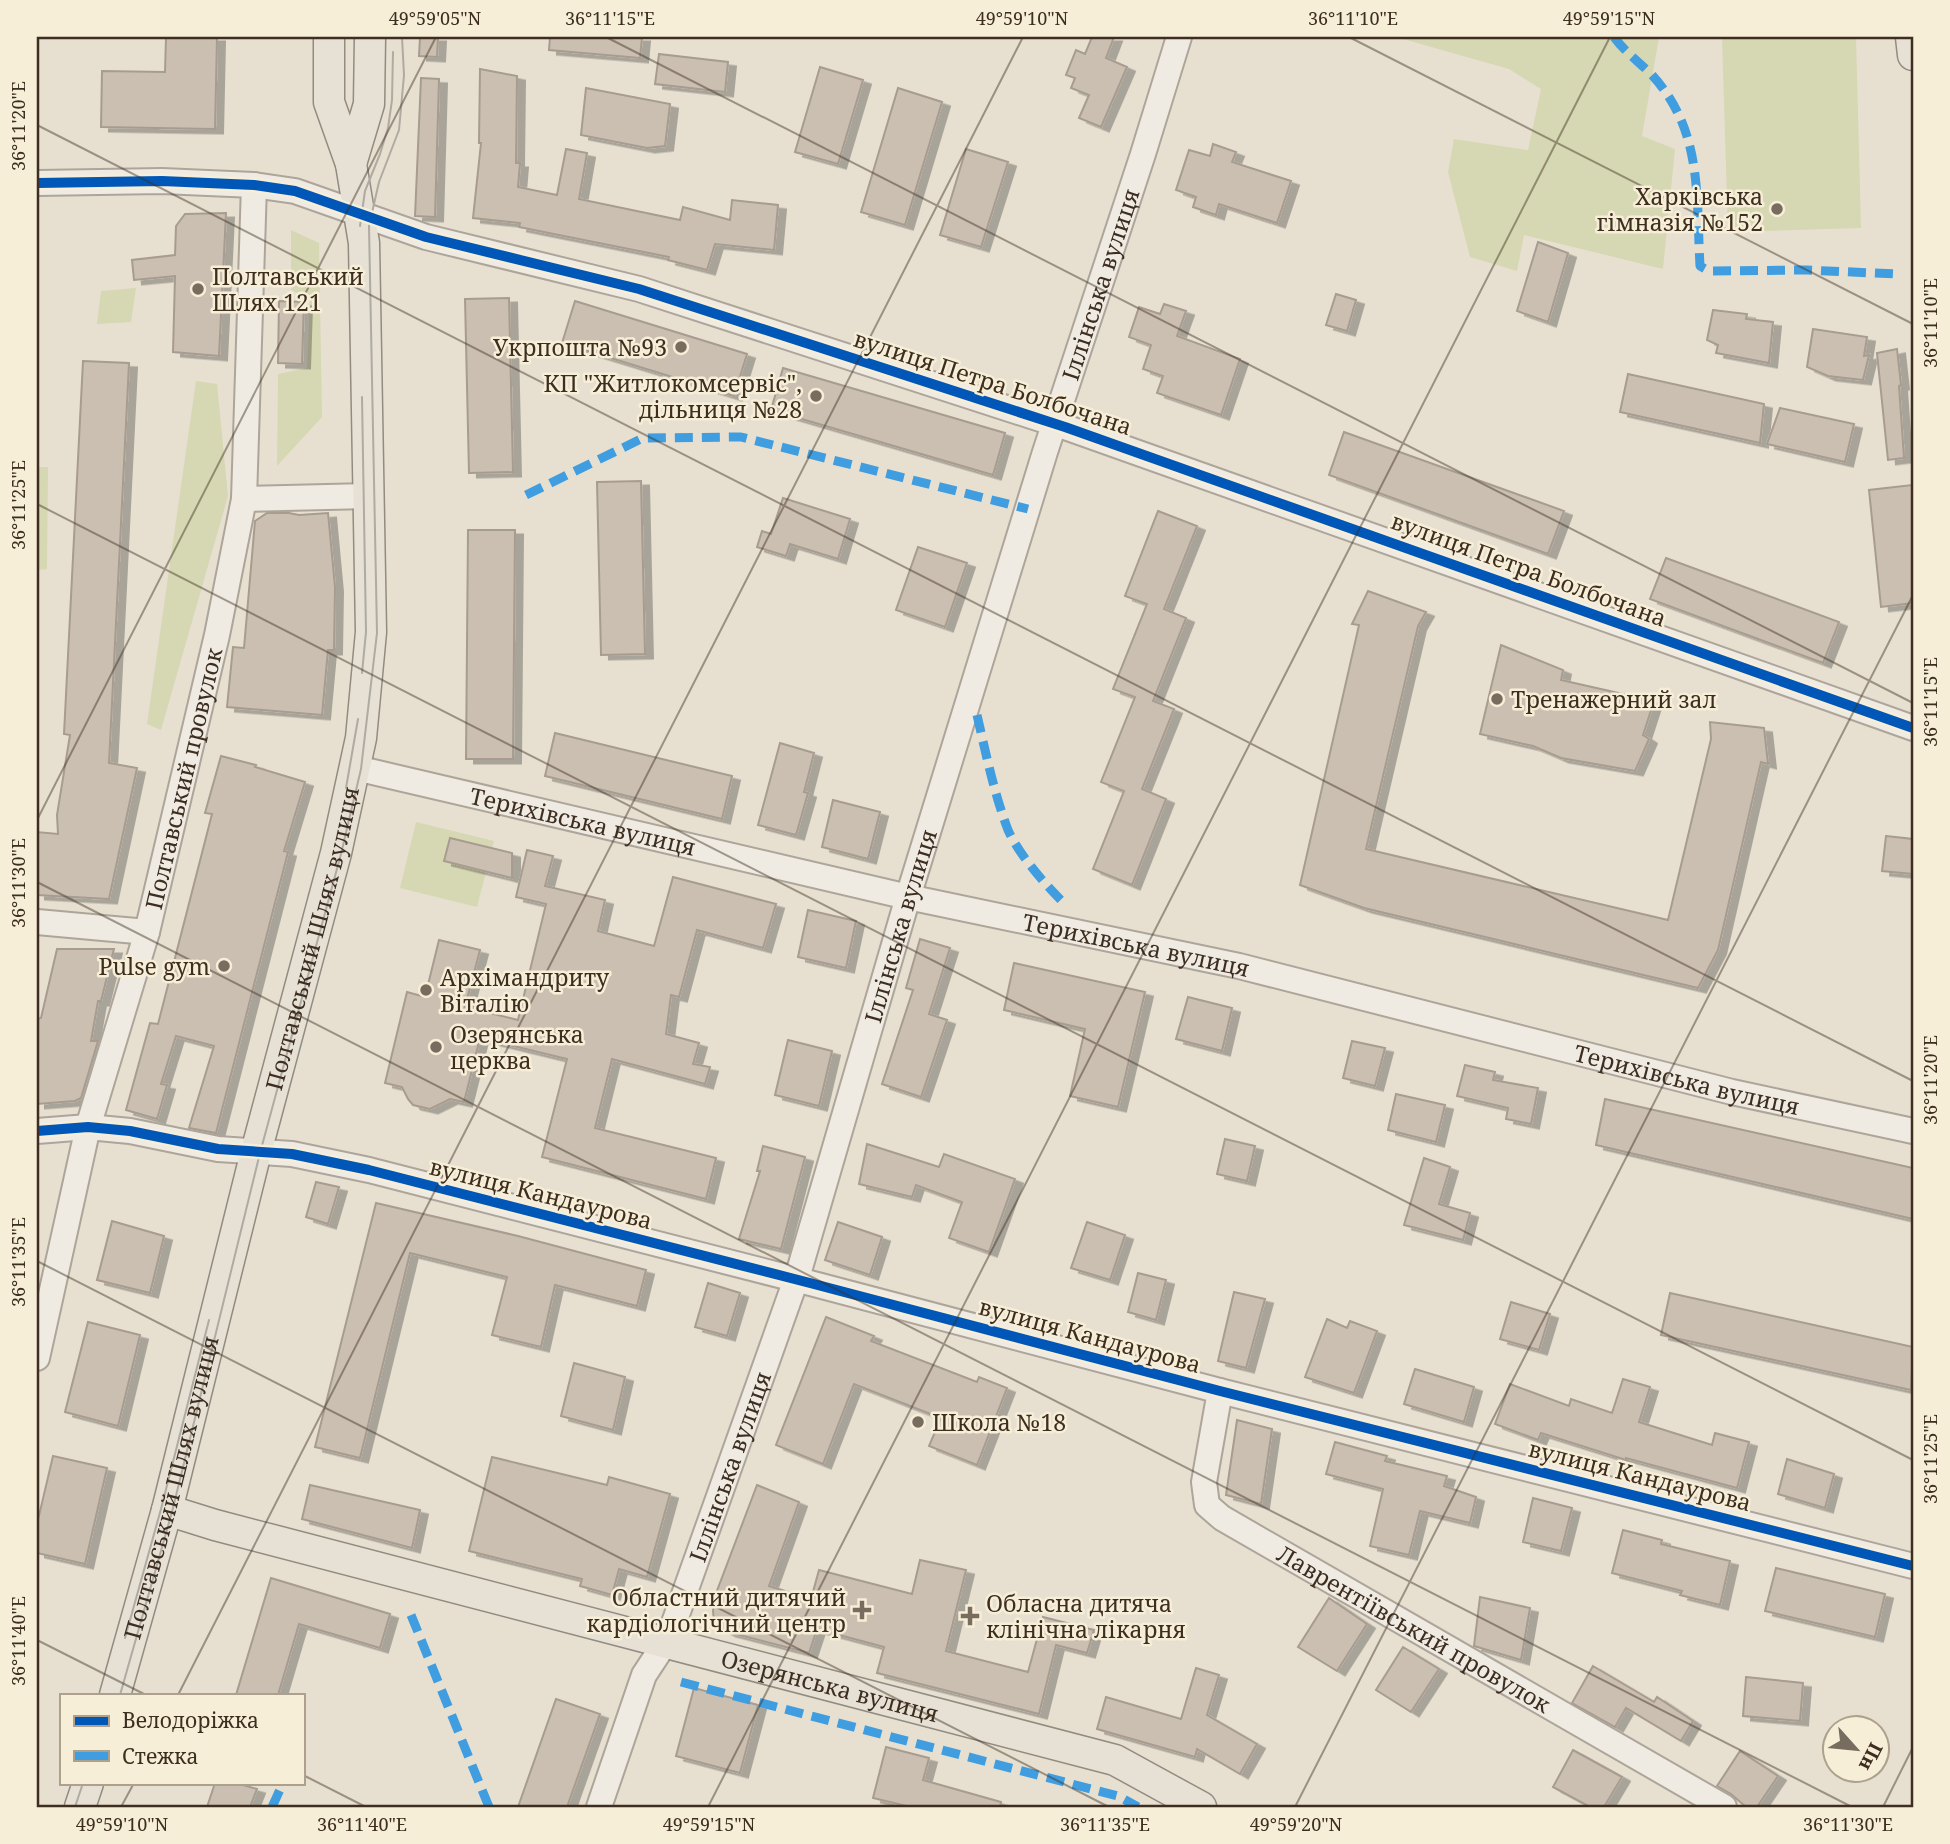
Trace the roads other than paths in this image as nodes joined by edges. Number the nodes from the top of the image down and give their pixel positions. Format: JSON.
{"nodes":[{"id":1,"x":329,"y":37,"type":"edge"},
{"id":2,"x":370,"y":37,"type":"edge"},
{"id":3,"x":1179,"y":37,"type":"edge"},
{"id":4,"x":1911,"y":37,"type":"edge"},
{"id":5,"x":1913,"y":55,"type":"edge"},
{"id":6,"x":351,"y":164,"type":"junction"},
{"id":7,"x":37,"y":183,"type":"edge"},
{"id":8,"x":254,"y":185,"type":"junction"},
{"id":9,"x":360,"y":214,"type":"junction"},
{"id":10,"x":1055,"y":423,"type":"junction"},
{"id":11,"x":369,"y":496,"type":"junction"},
{"id":12,"x":244,"y":499,"type":"junction"},
{"id":13,"x":1913,"y":728,"type":"edge"},
{"id":14,"x":356,"y":768,"type":"junction"},
{"id":15,"x":908,"y":897,"type":"junction"},
{"id":16,"x":37,"y":922,"type":"edge"},
{"id":17,"x":147,"y":932,"type":"junction"},
{"id":18,"x":88,"y":1127,"type":"junction"},
{"id":19,"x":37,"y":1131,"type":"edge"},
{"id":20,"x":1913,"y":1131,"type":"edge"},
{"id":21,"x":256,"y":1152,"type":"junction"},
{"id":22,"x":796,"y":1280,"type":"junction"},
{"id":23,"x":37,"y":1358,"type":"edge"},
{"id":24,"x":1220,"y":1391,"type":"junction"},
{"id":25,"x":167,"y":1510,"type":"junction"},
{"id":26,"x":1913,"y":1566,"type":"edge"},
{"id":27,"x":667,"y":1643,"type":"junction"},
{"id":28,"x":115,"y":1694,"type":"edge"},
{"id":29,"x":88,"y":1784,"type":"edge"},
{"id":30,"x":80,"y":1807,"type":"edge"},
{"id":31,"x":599,"y":1807,"type":"edge"},
{"id":32,"x":1201,"y":1807,"type":"edge"},
{"id":33,"x":1724,"y":1807,"type":"edge"}],
"edges":[{"from":1,"to":6,"type":"main road","name":"Полтавський Шлях вулиця"},
{"from":2,"to":6,"type":"main road","name":"Полтавський Шлях вулиця"},
{"from":3,"to":10,"type":"street","name":"Іллінська вулиця"},
{"from":4,"to":5,"type":"main road"},
{"from":6,"to":9,"type":"main road","name":"Полтавський Шлях вулиця"},
{"from":7,"to":8,"type":"street","name":"вулиця Петра Болбочана"},
{"from":8,"to":9,"type":"street","name":"вулиця Петра Болбочана"},
{"from":8,"to":12,"type":"street","name":"Полтавський провулок"},
{"from":9,"to":10,"type":"street","name":"вулиця Петра Болбочана"},
{"from":9,"to":11,"type":"main road","name":"Полтавський Шлях вулиця"},
{"from":10,"to":13,"type":"street","name":"вулиця Петра Болбочана"},
{"from":10,"to":15,"type":"street","name":"Іллінська вулиця"},
{"from":11,"to":12,"type":"street"},
{"from":11,"to":14,"type":"main road","name":"Полтавський Шлях вулиця"},
{"from":12,"to":17,"type":"street","name":"Полтавський провулок"},
{"from":14,"to":15,"type":"street","name":"Терихівська вулиця"},
{"from":14,"to":21,"type":"main road","name":"Полтавський Шлях вулиця"},
{"from":15,"to":20,"type":"street","name":"Терихівська вулиця"},
{"from":15,"to":22,"type":"street","name":"Іллінська вулиця"},
{"from":16,"to":17,"type":"street"},
{"from":17,"to":18,"type":"street","name":"Полтавський провулок"},
{"from":18,"to":19,"type":"street","name":"вулиця Кандаурова"},
{"from":18,"to":21,"type":"street","name":"вулиця Кандаурова"},
{"from":18,"to":23,"type":"street","name":"Полтавський провулок"},
{"from":21,"to":22,"type":"street","name":"вулиця Кандаурова"},
{"from":21,"to":25,"type":"main road","name":"Полтавський Шлях вулиця"},
{"from":22,"to":24,"type":"street","name":"вулиця Кандаурова"},
{"from":22,"to":27,"type":"street","name":"Іллінська вулиця"},
{"from":24,"to":26,"type":"street","name":"вулиця Кандаурова"},
{"from":24,"to":33,"type":"street","name":"Лаврентіївський провулок"},
{"from":25,"to":27,"type":"main road","name":"Озерянська вулиця"},
{"from":25,"to":28,"type":"main road","name":"Полтавський Шлях вулиця"},
{"from":27,"to":31,"type":"street","name":"Іллінська вулиця"},
{"from":27,"to":32,"type":"main road","name":"Озерянська вулиця"},
{"from":29,"to":30,"type":"main road"}]}
